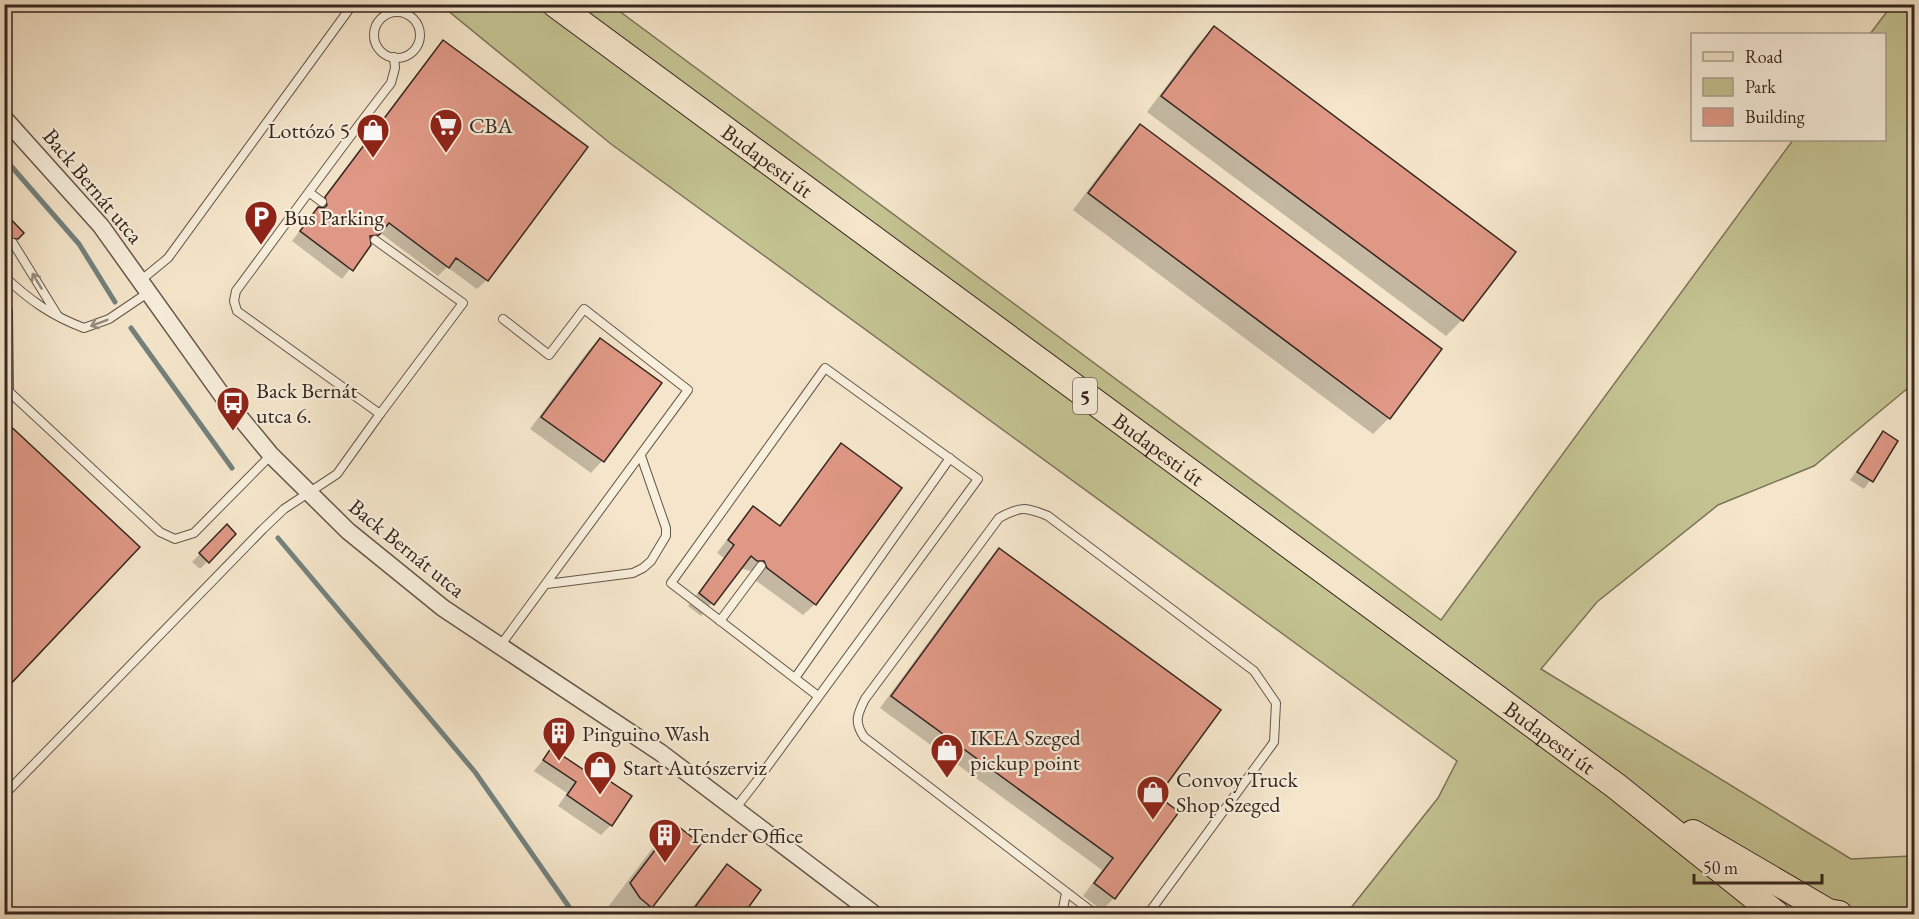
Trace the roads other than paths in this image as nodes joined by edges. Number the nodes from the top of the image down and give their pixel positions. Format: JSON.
{"nodes":[{"id":1,"x":353,"y":4,"type":"edge"},
{"id":2,"x":555,"y":4,"type":"edge"},
{"id":3,"x":394,"y":57,"type":"junction"},
{"id":4,"x":4,"y":118,"type":"edge"},
{"id":5,"x":310,"y":193,"type":"junction"},
{"id":6,"x":322,"y":202,"type":"dead end"},
{"id":7,"x":375,"y":240,"type":"dead end"},
{"id":8,"x":13,"y":243,"type":"dead end"},
{"id":9,"x":4,"y":276,"type":"edge"},
{"id":10,"x":145,"y":286,"type":"junction"},
{"id":11,"x":4,"y":302,"type":"edge"},
{"id":12,"x":60,"y":319,"type":"junction"},
{"id":13,"x":503,"y":320,"type":"dead end"},
{"id":14,"x":7,"y":389,"type":"edge"},
{"id":15,"x":381,"y":414,"type":"junction"},
{"id":16,"x":271,"y":455,"type":"junction"},
{"id":17,"x":641,"y":456,"type":"junction"},
{"id":18,"x":950,"y":458,"type":"junction"},
{"id":19,"x":307,"y":493,"type":"junction"},
{"id":20,"x":760,"y":566,"type":"dead end"},
{"id":21,"x":547,"y":584,"type":"junction"},
{"id":22,"x":720,"y":621,"type":"junction"},
{"id":23,"x":500,"y":646,"type":"junction"},
{"id":24,"x":795,"y":678,"type":"junction"},
{"id":25,"x":818,"y":696,"type":"junction"},
{"id":26,"x":1616,"y":786,"type":"junction"},
{"id":27,"x":4,"y":795,"type":"edge"},
{"id":28,"x":735,"y":810,"type":"junction"},
{"id":29,"x":1066,"y":893,"type":"junction"},
{"id":30,"x":874,"y":915,"type":"edge"},
{"id":31,"x":1062,"y":915,"type":"edge"},
{"id":32,"x":1095,"y":915,"type":"edge"},
{"id":33,"x":1148,"y":915,"type":"edge"},
{"id":34,"x":1776,"y":915,"type":"edge"},
{"id":35,"x":1839,"y":915,"type":"edge"}],
"edges":[{"from":1,"to":10,"type":"lane"},
{"from":2,"to":26,"type":"main road","name":"Budapesti út","number":"5"},
{"from":3,"to":3,"type":"lane"},
{"from":3,"to":5,"type":"lane"},
{"from":4,"to":10,"type":"street","name":"Back Bernát utca"},
{"from":5,"to":6,"type":"lane"},
{"from":5,"to":15,"type":"lane"},
{"from":7,"to":15,"type":"lane"},
{"from":12,"to":8,"type":"lane","one_way":true},
{"from":9,"to":12,"type":"lane"},
{"from":10,"to":12,"type":"lane","one_way":true},
{"from":10,"to":16,"type":"street","name":"Back Bernát utca"},
{"from":11,"to":14,"type":"lane"},
{"from":13,"to":17,"type":"lane"},
{"from":14,"to":16,"type":"lane"},
{"from":15,"to":19,"type":"lane"},
{"from":16,"to":19,"type":"street","name":"Back Bernát utca"},
{"from":17,"to":21,"type":"lane"},
{"from":17,"to":21,"type":"lane"},
{"from":18,"to":22,"type":"lane"},
{"from":18,"to":24,"type":"lane"},
{"from":18,"to":25,"type":"lane"},
{"from":19,"to":23,"type":"street","name":"Back Bernát utca"},
{"from":19,"to":27,"type":"lane"},
{"from":20,"to":22,"type":"lane"},
{"from":21,"to":23,"type":"lane"},
{"from":22,"to":24,"type":"lane"},
{"from":23,"to":28,"type":"street","name":"Back Bernát utca"},
{"from":24,"to":25,"type":"lane"},
{"from":25,"to":28,"type":"lane"},
{"from":26,"to":34,"type":"main road","name":"Budapesti út","number":"5"},
{"from":26,"to":35,"type":"main road","name":"Budapesti út","number":"5"},
{"from":28,"to":30,"type":"street","name":"Back Bernát utca"},
{"from":29,"to":31,"type":"lane"},
{"from":29,"to":32,"type":"lane"},
{"from":29,"to":33,"type":"lane"}]}
